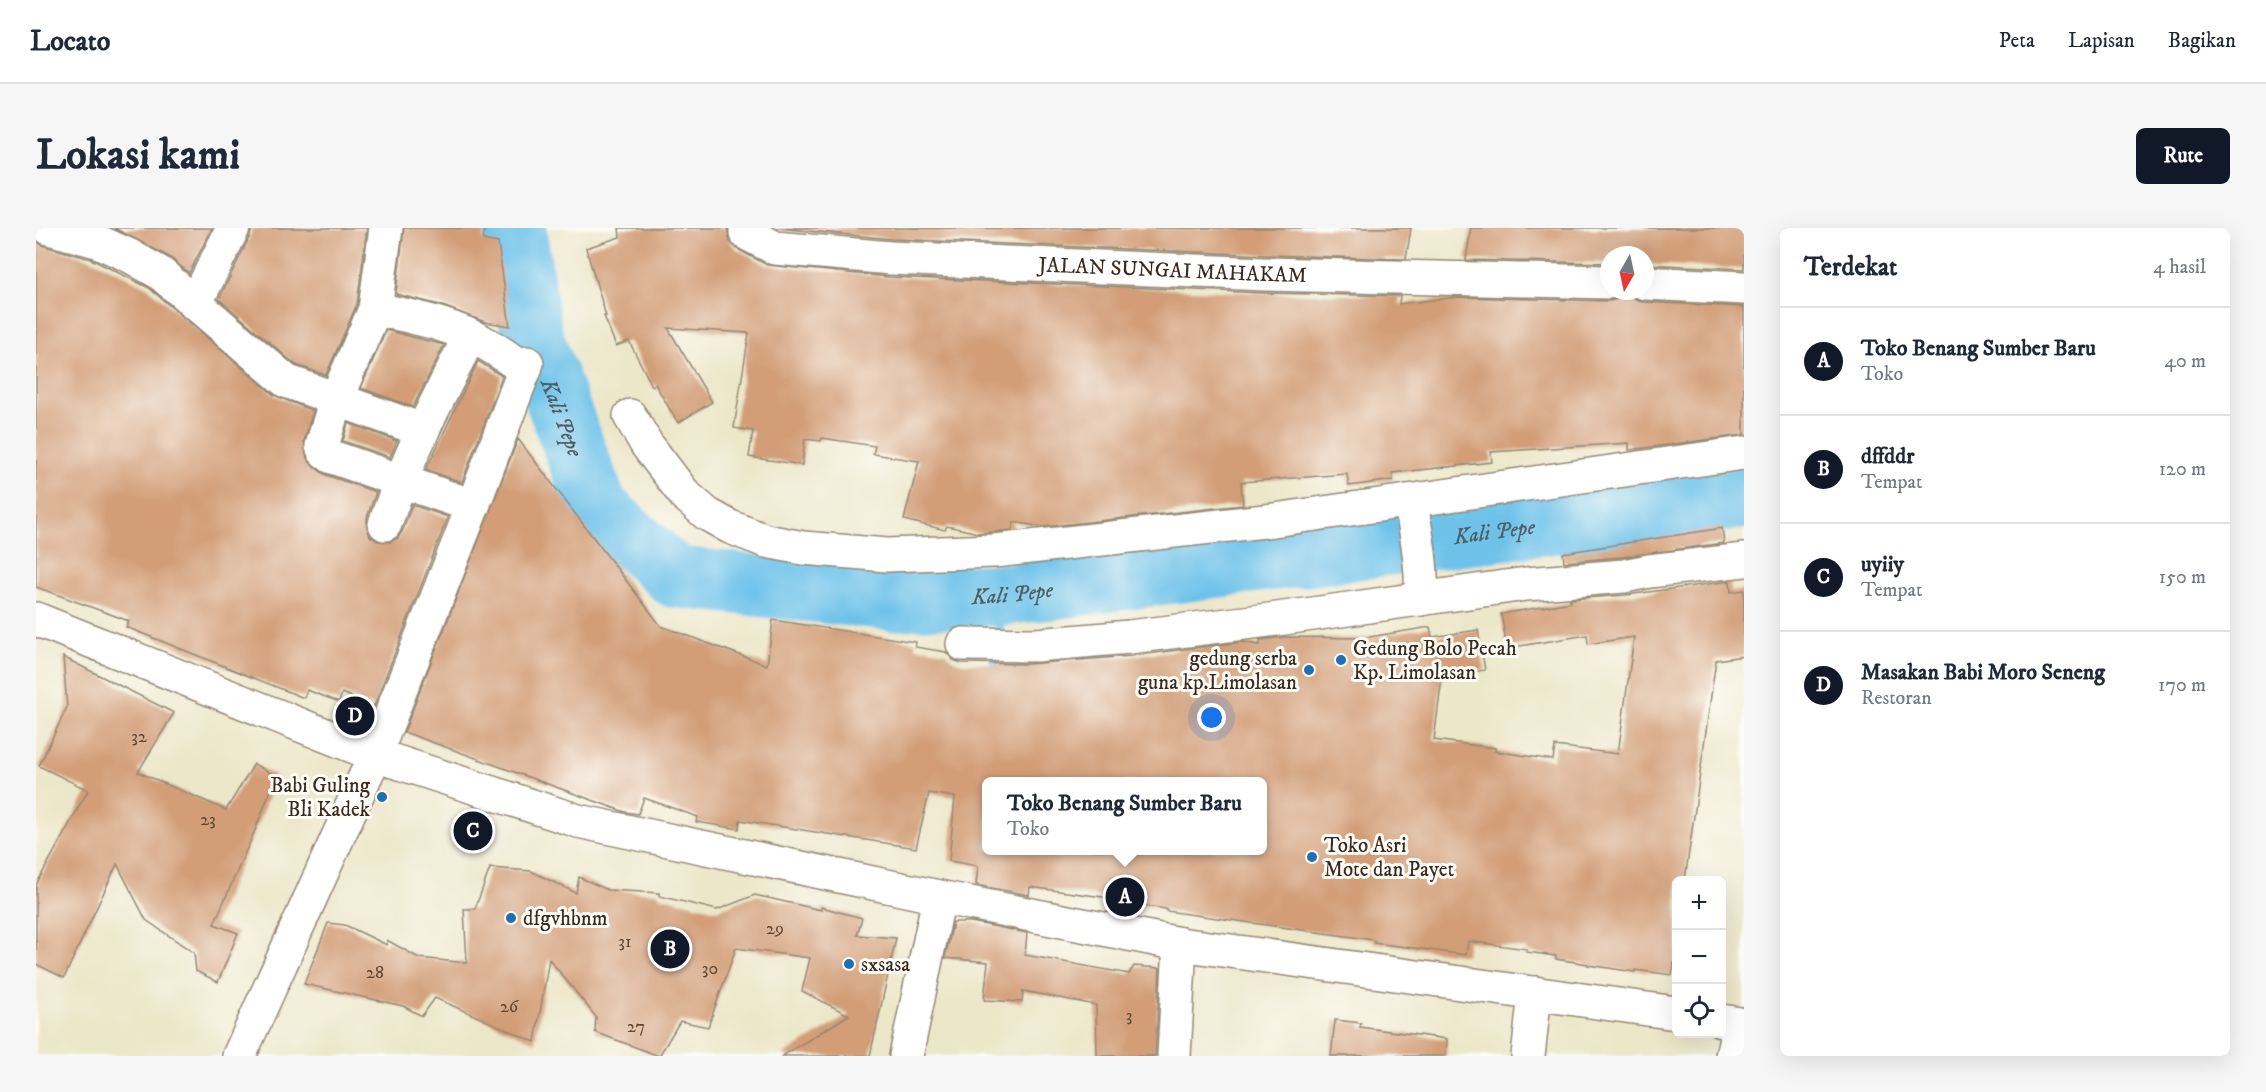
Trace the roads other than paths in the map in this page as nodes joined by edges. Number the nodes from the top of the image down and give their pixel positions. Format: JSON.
{"nodes":[{"id":1,"x":49,"y":228,"type":"edge"},
{"id":2,"x":233,"y":228,"type":"edge"},
{"id":3,"x":386,"y":228,"type":"edge"},
{"id":4,"x":746,"y":228,"type":"edge"},
{"id":5,"x":1600,"y":282,"type":"edge"},
{"id":6,"x":1654,"y":283,"type":"edge"},
{"id":7,"x":1744,"y":288,"type":"edge"},
{"id":8,"x":195,"y":304,"type":"junction"},
{"id":9,"x":375,"y":309,"type":"junction"},
{"id":10,"x":470,"y":336,"type":"junction"},
{"id":11,"x":336,"y":399,"type":"junction"},
{"id":12,"x":630,"y":416,"type":"dead end"},
{"id":13,"x":422,"y":430,"type":"junction"},
{"id":14,"x":1744,"y":453,"type":"edge"},
{"id":15,"x":400,"y":480,"type":"junction"},
{"id":16,"x":473,"y":506,"type":"junction"},
{"id":17,"x":1412,"y":511,"type":"junction"},
{"id":18,"x":384,"y":524,"type":"dead end"},
{"id":19,"x":1744,"y":560,"type":"edge"},
{"id":20,"x":1422,"y":592,"type":"junction"},
{"id":21,"x":36,"y":619,"type":"edge"},
{"id":22,"x":963,"y":644,"type":"dead end"},
{"id":23,"x":375,"y":755,"type":"junction"},
{"id":24,"x":939,"y":897,"type":"junction"},
{"id":25,"x":1180,"y":944,"type":"junction"},
{"id":26,"x":1535,"y":993,"type":"junction"},
{"id":27,"x":1672,"y":1012,"type":"edge"},
{"id":28,"x":1735,"y":1024,"type":"edge"},
{"id":29,"x":239,"y":1056,"type":"edge"},
{"id":30,"x":906,"y":1056,"type":"edge"},
{"id":31,"x":1174,"y":1056,"type":"edge"},
{"id":32,"x":1528,"y":1056,"type":"edge"},
{"id":33,"x":1732,"y":1056,"type":"edge"}],
"edges":[{"from":1,"to":8,"type":"street"},
{"from":2,"to":8,"type":"street"},
{"from":3,"to":9,"type":"street"},
{"from":4,"to":5,"type":"street","name":"JALAN SUNGAI MAHAKAM"},
{"from":6,"to":7,"type":"street"},
{"from":8,"to":11,"type":"street"},
{"from":9,"to":10,"type":"street"},
{"from":9,"to":11,"type":"street"},
{"from":10,"to":13,"type":"street"},
{"from":10,"to":16,"type":"street"},
{"from":11,"to":13,"type":"street"},
{"from":11,"to":15,"type":"street"},
{"from":12,"to":17,"type":"street"},
{"from":13,"to":15,"type":"street"},
{"from":14,"to":17,"type":"street"},
{"from":15,"to":16,"type":"street"},
{"from":15,"to":18,"type":"street"},
{"from":16,"to":23,"type":"street"},
{"from":17,"to":20,"type":"street"},
{"from":19,"to":20,"type":"street"},
{"from":20,"to":22,"type":"street"},
{"from":21,"to":23,"type":"street"},
{"from":23,"to":24,"type":"street"},
{"from":23,"to":29,"type":"street"},
{"from":24,"to":25,"type":"street"},
{"from":24,"to":30,"type":"street"},
{"from":25,"to":26,"type":"street"},
{"from":25,"to":31,"type":"street"},
{"from":26,"to":27,"type":"street"},
{"from":26,"to":32,"type":"street"},
{"from":28,"to":33,"type":"street"}]}
